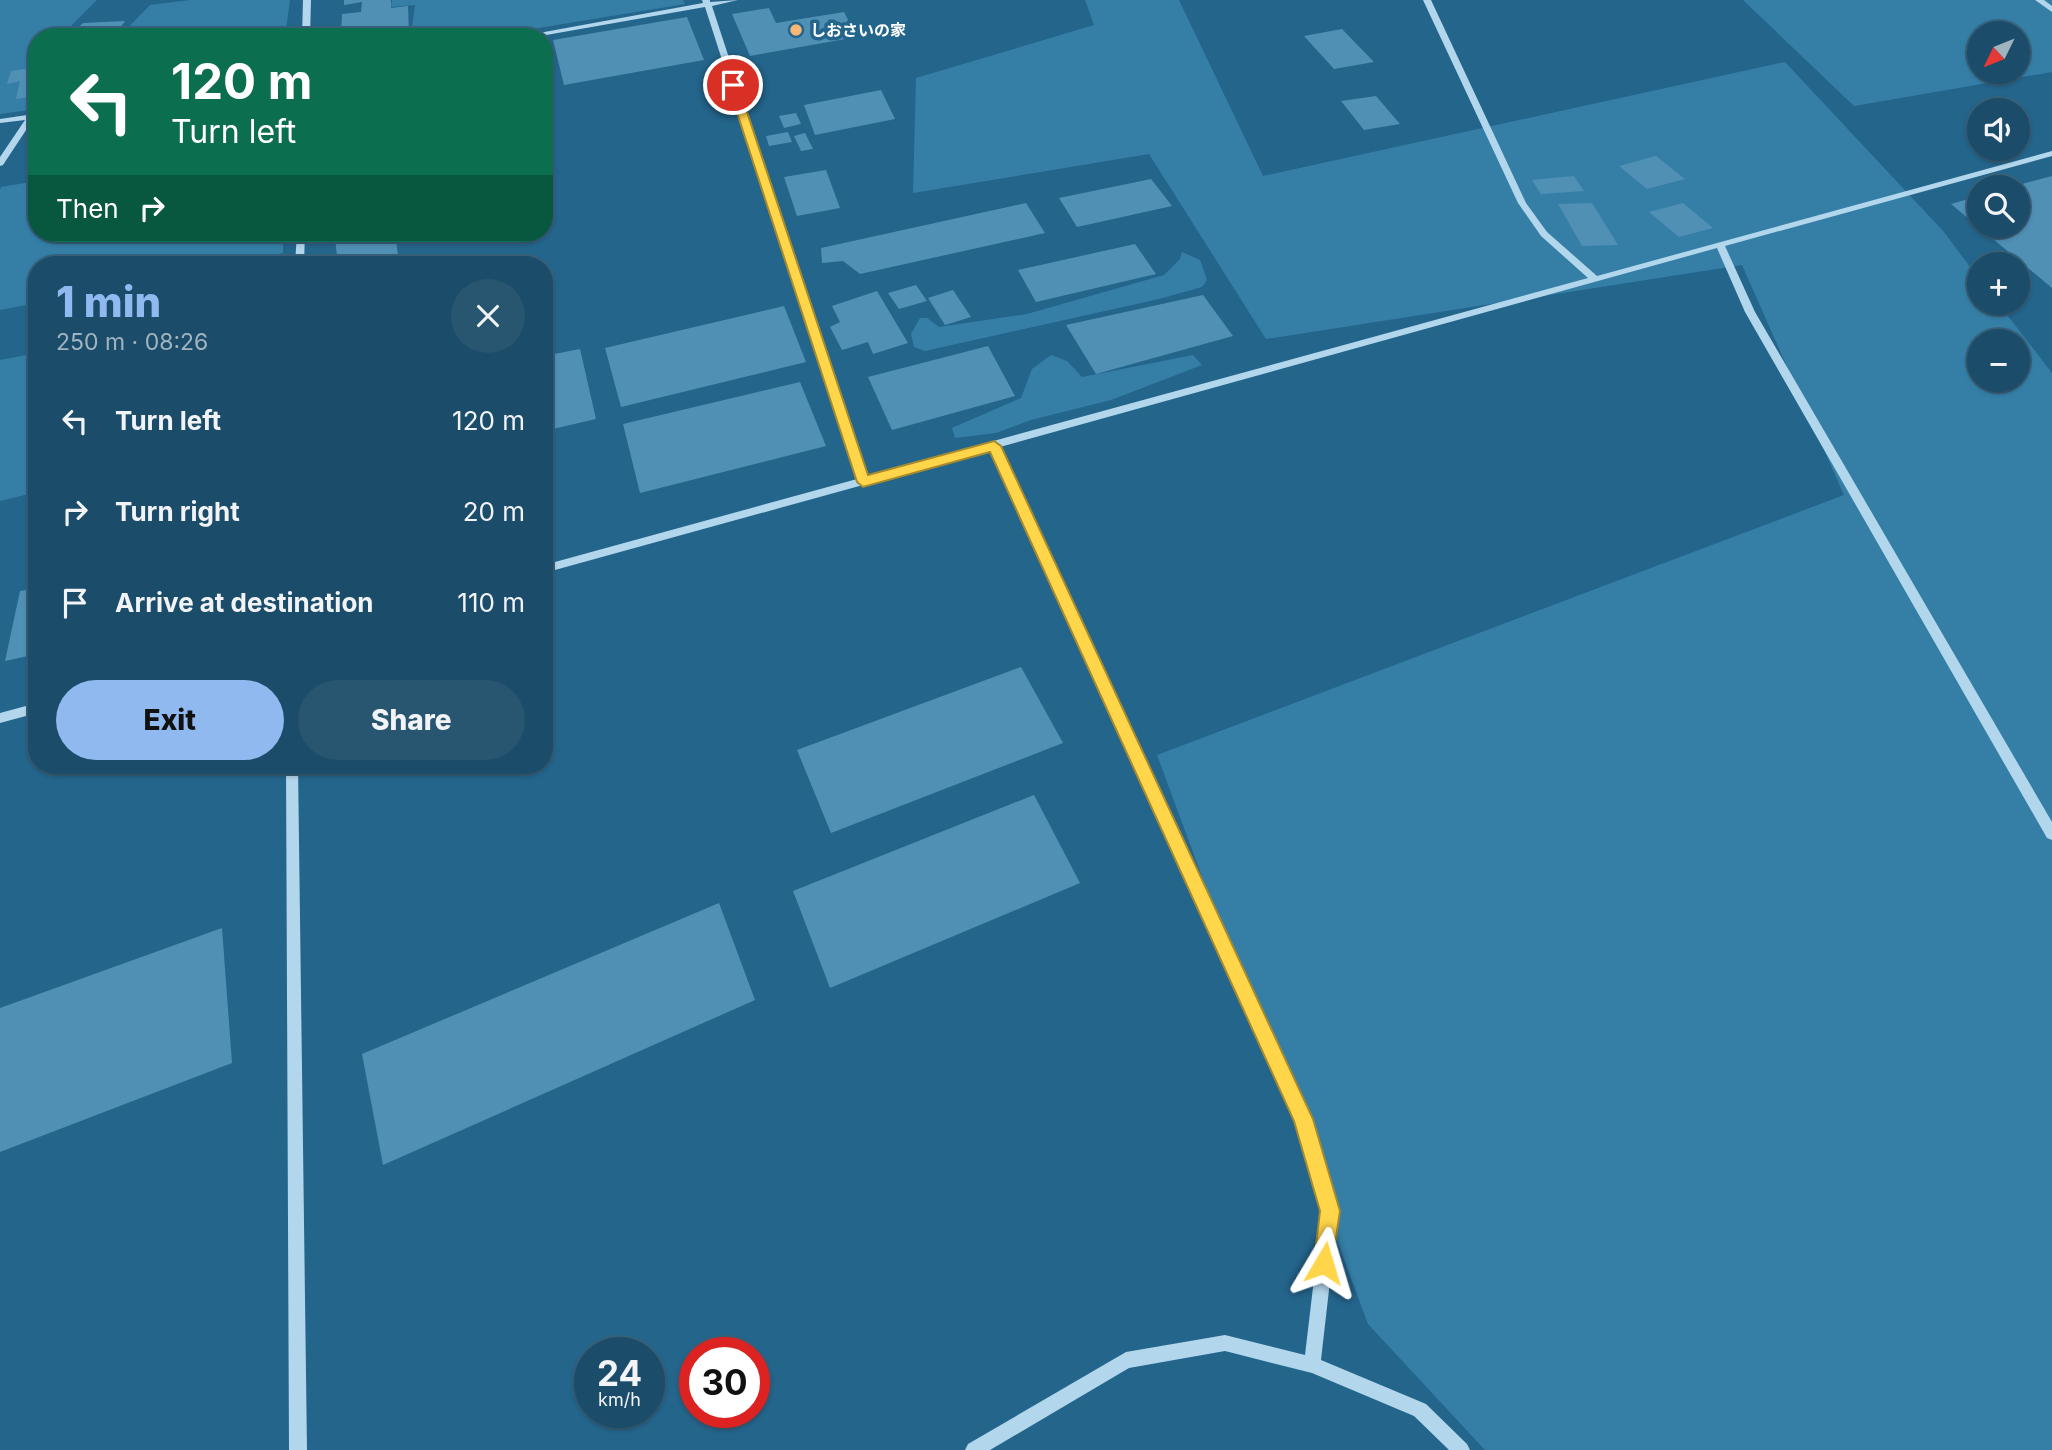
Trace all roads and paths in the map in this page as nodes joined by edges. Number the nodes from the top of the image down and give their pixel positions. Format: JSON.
{"nodes":[{"id":1,"x":307,"y":0,"type":"edge"},
{"id":2,"x":734,"y":0,"type":"edge"},
{"id":3,"x":1427,"y":0,"type":"edge"},
{"id":4,"x":2039,"y":0,"type":"edge"},
{"id":5,"x":706,"y":3,"type":"edge"},
{"id":6,"x":2052,"y":10,"type":"edge"},
{"id":7,"x":306,"y":28,"type":"edge"},
{"id":8,"x":553,"y":31,"type":"edge"},
{"id":9,"x":28,"y":117,"type":"edge"},
{"id":10,"x":0,"y":121,"type":"edge"},
{"id":11,"x":28,"y":124,"type":"edge"},
{"id":12,"x":2052,"y":153,"type":"edge"},
{"id":13,"x":0,"y":163,"type":"edge"},
{"id":14,"x":1719,"y":244,"type":"junction"},
{"id":15,"x":1594,"y":278,"type":"junction"},
{"id":16,"x":994,"y":446,"type":"junction"},
{"id":17,"x":863,"y":482,"type":"junction"},
{"id":18,"x":553,"y":567,"type":"edge"},
{"id":19,"x":28,"y":710,"type":"edge"},
{"id":20,"x":0,"y":718,"type":"edge"},
{"id":21,"x":292,"y":774,"type":"edge"},
{"id":22,"x":2052,"y":834,"type":"edge"},
{"id":23,"x":1312,"y":1365,"type":"junction"},
{"id":24,"x":298,"y":1450,"type":"edge"},
{"id":25,"x":974,"y":1450,"type":"edge"},
{"id":26,"x":1461,"y":1450,"type":"edge"}],
"edges":[{"from":1,"to":7,"type":"street"},
{"from":2,"to":5,"type":"street"},
{"from":3,"to":15,"type":"street"},
{"from":4,"to":6,"type":"street"},
{"from":5,"to":8,"type":"street"},
{"from":5,"to":17,"type":"street"},
{"from":9,"to":10,"type":"street"},
{"from":11,"to":13,"type":"street"},
{"from":12,"to":14,"type":"street"},
{"from":14,"to":15,"type":"street"},
{"from":14,"to":22,"type":"street"},
{"from":15,"to":16,"type":"street"},
{"from":16,"to":17,"type":"street"},
{"from":16,"to":23,"type":"street"},
{"from":17,"to":18,"type":"street"},
{"from":19,"to":20,"type":"street"},
{"from":21,"to":24,"type":"street"},
{"from":23,"to":25,"type":"street"},
{"from":23,"to":26,"type":"street"}]}
